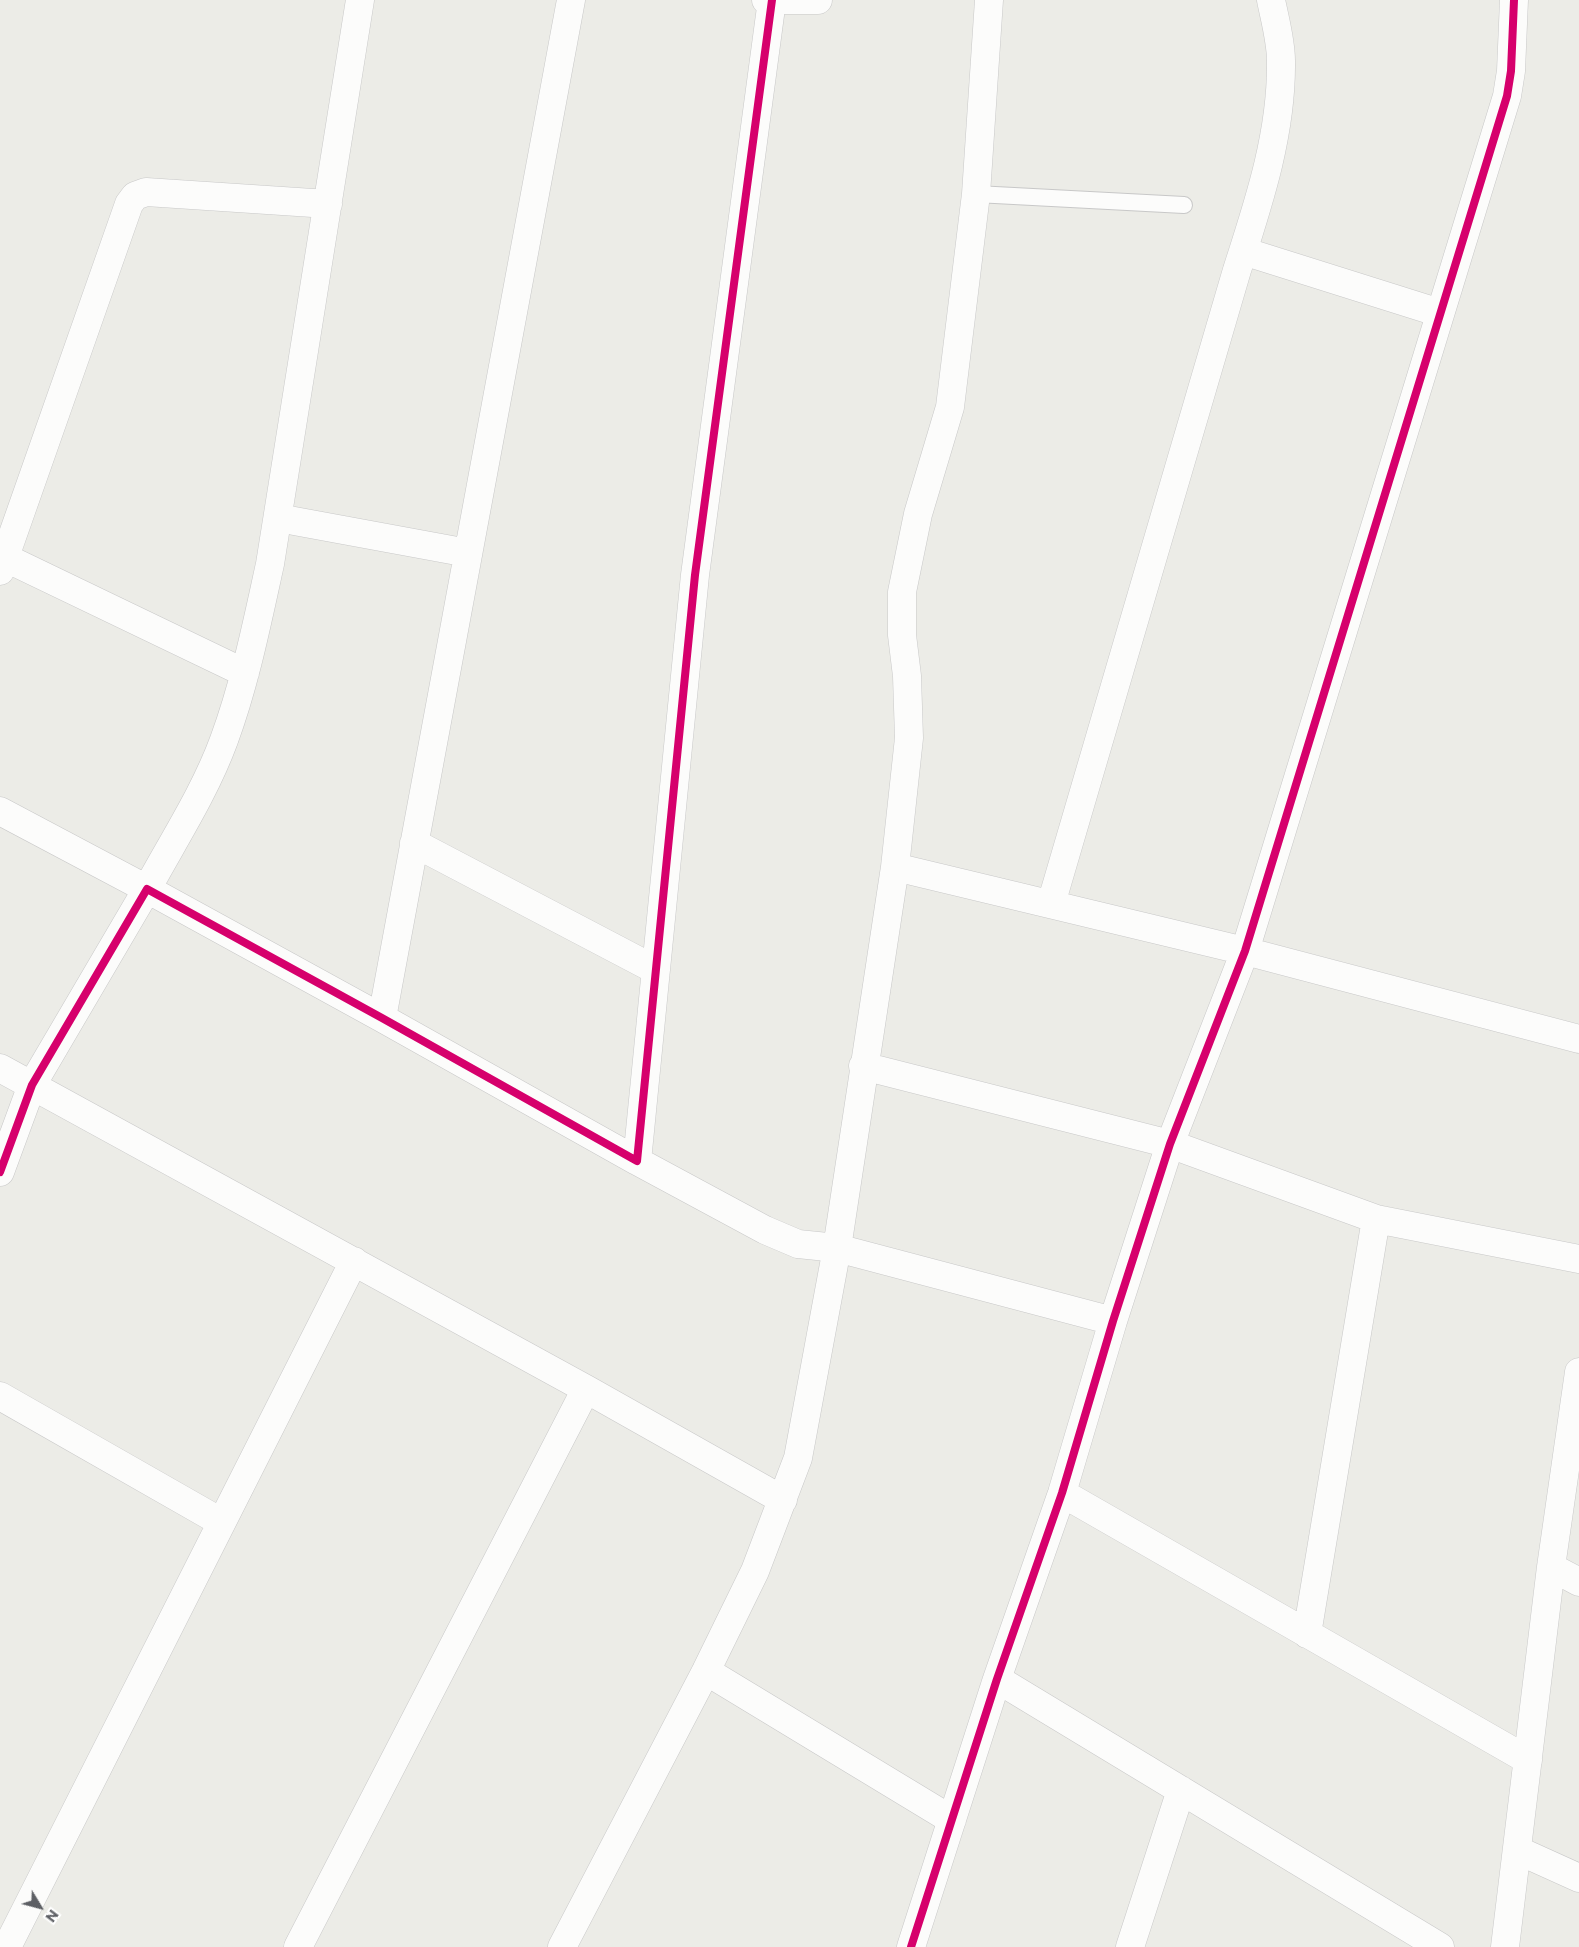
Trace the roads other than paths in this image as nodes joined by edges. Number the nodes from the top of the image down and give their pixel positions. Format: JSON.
{"nodes":[{"id":1,"x":360,"y":0,"type":"edge"},
{"id":2,"x":570,"y":0,"type":"edge"},
{"id":3,"x":766,"y":0,"type":"edge"},
{"id":4,"x":772,"y":0,"type":"edge"},
{"id":5,"x":818,"y":0,"type":"edge"},
{"id":6,"x":989,"y":0,"type":"edge"},
{"id":7,"x":1271,"y":0,"type":"edge"},
{"id":8,"x":1514,"y":0,"type":"edge"},
{"id":9,"x":976,"y":194,"type":"junction"},
{"id":10,"x":328,"y":204,"type":"junction"},
{"id":11,"x":1184,"y":204,"type":"dead end"},
{"id":12,"x":1243,"y":251,"type":"junction"},
{"id":13,"x":1440,"y":313,"type":"junction"},
{"id":14,"x":278,"y":518,"type":"junction"},
{"id":15,"x":468,"y":553,"type":"junction"},
{"id":16,"x":3,"y":564,"type":"edge"},
{"id":17,"x":244,"y":673,"type":"junction"},
{"id":18,"x":0,"y":811,"type":"edge"},
{"id":19,"x":414,"y":843,"type":"junction"},
{"id":20,"x":895,"y":867,"type":"junction"},
{"id":21,"x":147,"y":889,"type":"junction"},
{"id":22,"x":1051,"y":904,"type":"junction"},
{"id":23,"x":1245,"y":951,"type":"junction"},
{"id":24,"x":656,"y":970,"type":"junction"},
{"id":25,"x":382,"y":1018,"type":"junction"},
{"id":26,"x":1579,"y":1039,"type":"edge"},
{"id":27,"x":864,"y":1066,"type":"junction"},
{"id":28,"x":0,"y":1068,"type":"edge"},
{"id":29,"x":32,"y":1085,"type":"junction"},
{"id":30,"x":1170,"y":1144,"type":"junction"},
{"id":31,"x":637,"y":1160,"type":"junction"},
{"id":32,"x":0,"y":1172,"type":"edge"},
{"id":33,"x":1376,"y":1219,"type":"junction"},
{"id":34,"x":837,"y":1248,"type":"junction"},
{"id":35,"x":1579,"y":1259,"type":"edge"},
{"id":36,"x":354,"y":1261,"type":"junction"},
{"id":37,"x":1113,"y":1321,"type":"junction"},
{"id":38,"x":1579,"y":1372,"type":"edge"},
{"id":39,"x":586,"y":1389,"type":"junction"},
{"id":40,"x":0,"y":1396,"type":"edge"},
{"id":41,"x":1062,"y":1493,"type":"junction"},
{"id":42,"x":783,"y":1500,"type":"junction"},
{"id":43,"x":221,"y":1522,"type":"junction"},
{"id":44,"x":1551,"y":1567,"type":"junction"},
{"id":45,"x":1579,"y":1582,"type":"edge"},
{"id":46,"x":1307,"y":1634,"type":"junction"},
{"id":47,"x":706,"y":1671,"type":"junction"},
{"id":48,"x":997,"y":1679,"type":"junction"},
{"id":49,"x":1528,"y":1760,"type":"junction"},
{"id":50,"x":1181,"y":1790,"type":"junction"},
{"id":51,"x":952,"y":1820,"type":"junction"},
{"id":52,"x":1517,"y":1850,"type":"junction"},
{"id":53,"x":1579,"y":1878,"type":"edge"},
{"id":54,"x":7,"y":1947,"type":"edge"},
{"id":55,"x":298,"y":1947,"type":"edge"},
{"id":56,"x":562,"y":1947,"type":"edge"},
{"id":57,"x":911,"y":1947,"type":"edge"},
{"id":58,"x":1130,"y":1947,"type":"edge"},
{"id":59,"x":1440,"y":1947,"type":"edge"},
{"id":60,"x":1505,"y":1947,"type":"edge"}],
"edges":[{"from":1,"to":10,"type":"street"},
{"from":2,"to":15,"type":"street"},
{"from":3,"to":4,"type":"street"},
{"from":4,"to":5,"type":"street"},
{"from":4,"to":24,"type":"street"},
{"from":6,"to":9,"type":"street"},
{"from":7,"to":12,"type":"street"},
{"from":8,"to":13,"type":"street"},
{"from":9,"to":11,"type":"lane"},
{"from":9,"to":20,"type":"street"},
{"from":10,"to":14,"type":"street"},
{"from":10,"to":16,"type":"street"},
{"from":12,"to":13,"type":"street"},
{"from":12,"to":22,"type":"street"},
{"from":13,"to":23,"type":"street"},
{"from":14,"to":15,"type":"street"},
{"from":14,"to":17,"type":"street"},
{"from":15,"to":19,"type":"street"},
{"from":16,"to":17,"type":"street"},
{"from":17,"to":21,"type":"street"},
{"from":18,"to":21,"type":"street"},
{"from":19,"to":24,"type":"street"},
{"from":19,"to":25,"type":"street"},
{"from":20,"to":22,"type":"street"},
{"from":20,"to":27,"type":"street"},
{"from":21,"to":25,"type":"street"},
{"from":21,"to":29,"type":"street"},
{"from":22,"to":23,"type":"street"},
{"from":23,"to":26,"type":"street"},
{"from":23,"to":30,"type":"street"},
{"from":24,"to":31,"type":"street"},
{"from":25,"to":31,"type":"street"},
{"from":27,"to":30,"type":"street"},
{"from":27,"to":34,"type":"street"},
{"from":28,"to":29,"type":"street"},
{"from":29,"to":32,"type":"street"},
{"from":29,"to":36,"type":"street"},
{"from":30,"to":33,"type":"street"},
{"from":30,"to":37,"type":"street"},
{"from":31,"to":34,"type":"street"},
{"from":33,"to":35,"type":"street"},
{"from":33,"to":46,"type":"street"},
{"from":34,"to":37,"type":"street"},
{"from":34,"to":42,"type":"street"},
{"from":36,"to":39,"type":"street"},
{"from":36,"to":43,"type":"street"},
{"from":37,"to":41,"type":"street"},
{"from":38,"to":44,"type":"street"},
{"from":39,"to":42,"type":"street"},
{"from":39,"to":55,"type":"street"},
{"from":40,"to":43,"type":"street"},
{"from":41,"to":46,"type":"street"},
{"from":41,"to":48,"type":"street"},
{"from":42,"to":47,"type":"street"},
{"from":43,"to":54,"type":"street"},
{"from":44,"to":45,"type":"street"},
{"from":44,"to":49,"type":"street"},
{"from":46,"to":49,"type":"street"},
{"from":47,"to":51,"type":"street"},
{"from":47,"to":56,"type":"street"},
{"from":48,"to":50,"type":"street"},
{"from":48,"to":51,"type":"street"},
{"from":49,"to":52,"type":"street"},
{"from":50,"to":58,"type":"street"},
{"from":50,"to":59,"type":"street"},
{"from":51,"to":57,"type":"street"},
{"from":52,"to":53,"type":"street"},
{"from":52,"to":60,"type":"street"}]}
